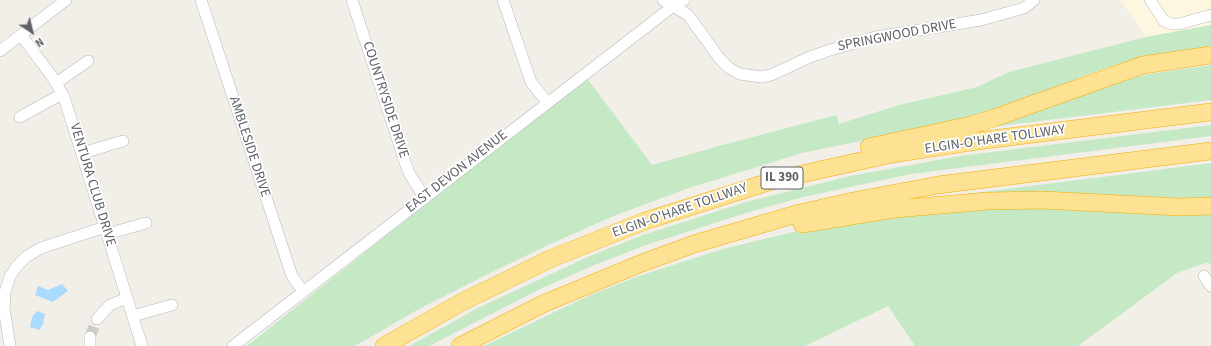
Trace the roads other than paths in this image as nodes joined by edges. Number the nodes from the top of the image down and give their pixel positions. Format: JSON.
{"nodes":[{"id":1,"x":66,"y":0,"type":"edge"},
{"id":2,"x":201,"y":0,"type":"edge"},
{"id":3,"x":352,"y":0,"type":"edge"},
{"id":4,"x":503,"y":0,"type":"edge"},
{"id":5,"x":684,"y":0,"type":"edge"},
{"id":6,"x":1034,"y":0,"type":"edge"},
{"id":7,"x":1150,"y":0,"type":"edge"},
{"id":8,"x":668,"y":3,"type":"edge"},
{"id":9,"x":1211,"y":15,"type":"edge"},
{"id":10,"x":21,"y":35,"type":"junction"},
{"id":11,"x":0,"y":51,"type":"edge"},
{"id":12,"x":1211,"y":55,"type":"edge"},
{"id":13,"x":88,"y":61,"type":"dead end"},
{"id":14,"x":56,"y":83,"type":"junction"},
{"id":15,"x":62,"y":94,"type":"junction"},
{"id":16,"x":547,"y":102,"type":"junction"},
{"id":17,"x":1211,"y":112,"type":"edge"},
{"id":18,"x":20,"y":117,"type":"dead end"},
{"id":19,"x":123,"y":141,"type":"dead end"},
{"id":20,"x":1211,"y":150,"type":"edge"},
{"id":21,"x":82,"y":153,"type":"junction"},
{"id":22,"x":775,"y":180,"type":"junction"},
{"id":23,"x":424,"y":197,"type":"junction"},
{"id":24,"x":1211,"y":206,"type":"edge"},
{"id":25,"x":146,"y":223,"type":"dead end"},
{"id":26,"x":750,"y":227,"type":"junction"},
{"id":27,"x":106,"y":231,"type":"junction"},
{"id":28,"x":1204,"y":276,"type":"dead end"},
{"id":29,"x":1211,"y":286,"type":"edge"},
{"id":30,"x":303,"y":291,"type":"junction"},
{"id":31,"x":127,"y":298,"type":"junction"},
{"id":32,"x":172,"y":305,"type":"dead end"},
{"id":33,"x":133,"y":316,"type":"junction"},
{"id":34,"x":97,"y":319,"type":"tunnel mouth"},
{"id":35,"x":10,"y":346,"type":"edge"},
{"id":36,"x":142,"y":346,"type":"edge"},
{"id":37,"x":233,"y":346,"type":"edge"},
{"id":38,"x":384,"y":346,"type":"edge"},
{"id":39,"x":460,"y":346,"type":"edge"}],
"edges":[{"from":1,"to":10,"type":"street"},
{"from":2,"to":30,"type":"street","name":"AMBLESIDE DRIVE"},
{"from":3,"to":23,"type":"street","name":"COUNTRYSIDE DRIVE"},
{"from":4,"to":16,"type":"street"},
{"from":5,"to":8,"type":"street","name":"EAST DEVON AVENUE"},
{"from":6,"to":8,"type":"street","name":"SPRINGWOOD DRIVE"},
{"from":7,"to":9,"type":"street"},
{"from":8,"to":16,"type":"street","name":"EAST DEVON AVENUE"},
{"from":10,"to":11,"type":"street"},
{"from":10,"to":14,"type":"street","name":"VENTURA CLUB DRIVE"},
{"from":12,"to":22,"type":"highway"},
{"from":13,"to":14,"type":"street"},
{"from":14,"to":15,"type":"street","name":"VENTURA CLUB DRIVE"},
{"from":15,"to":18,"type":"street"},
{"from":15,"to":21,"type":"street","name":"VENTURA CLUB DRIVE"},
{"from":16,"to":23,"type":"street","name":"EAST DEVON AVENUE"},
{"from":17,"to":22,"type":"highway","name":"ELGIN-O'HARE TOLLWAY","number":"IL 390"},
{"from":19,"to":21,"type":"street"},
{"from":20,"to":26,"type":"highway"},
{"from":21,"to":27,"type":"street","name":"VENTURA CLUB DRIVE"},
{"from":22,"to":38,"type":"highway","name":"ELGIN-O'HARE TOLLWAY","number":"IL 390"},
{"from":23,"to":30,"type":"street","name":"EAST DEVON AVENUE"},
{"from":24,"to":26,"type":"highway"},
{"from":25,"to":27,"type":"street"},
{"from":26,"to":39,"type":"highway"},
{"from":27,"to":31,"type":"street","name":"VENTURA CLUB DRIVE"},
{"from":27,"to":35,"type":"street"},
{"from":28,"to":29,"type":"street"},
{"from":30,"to":37,"type":"street","name":"EAST DEVON AVENUE"},
{"from":31,"to":33,"type":"street","name":"VENTURA CLUB DRIVE"},
{"from":31,"to":34,"type":"street"},
{"from":32,"to":33,"type":"street"},
{"from":33,"to":36,"type":"street","name":"VENTURA CLUB DRIVE"}]}
